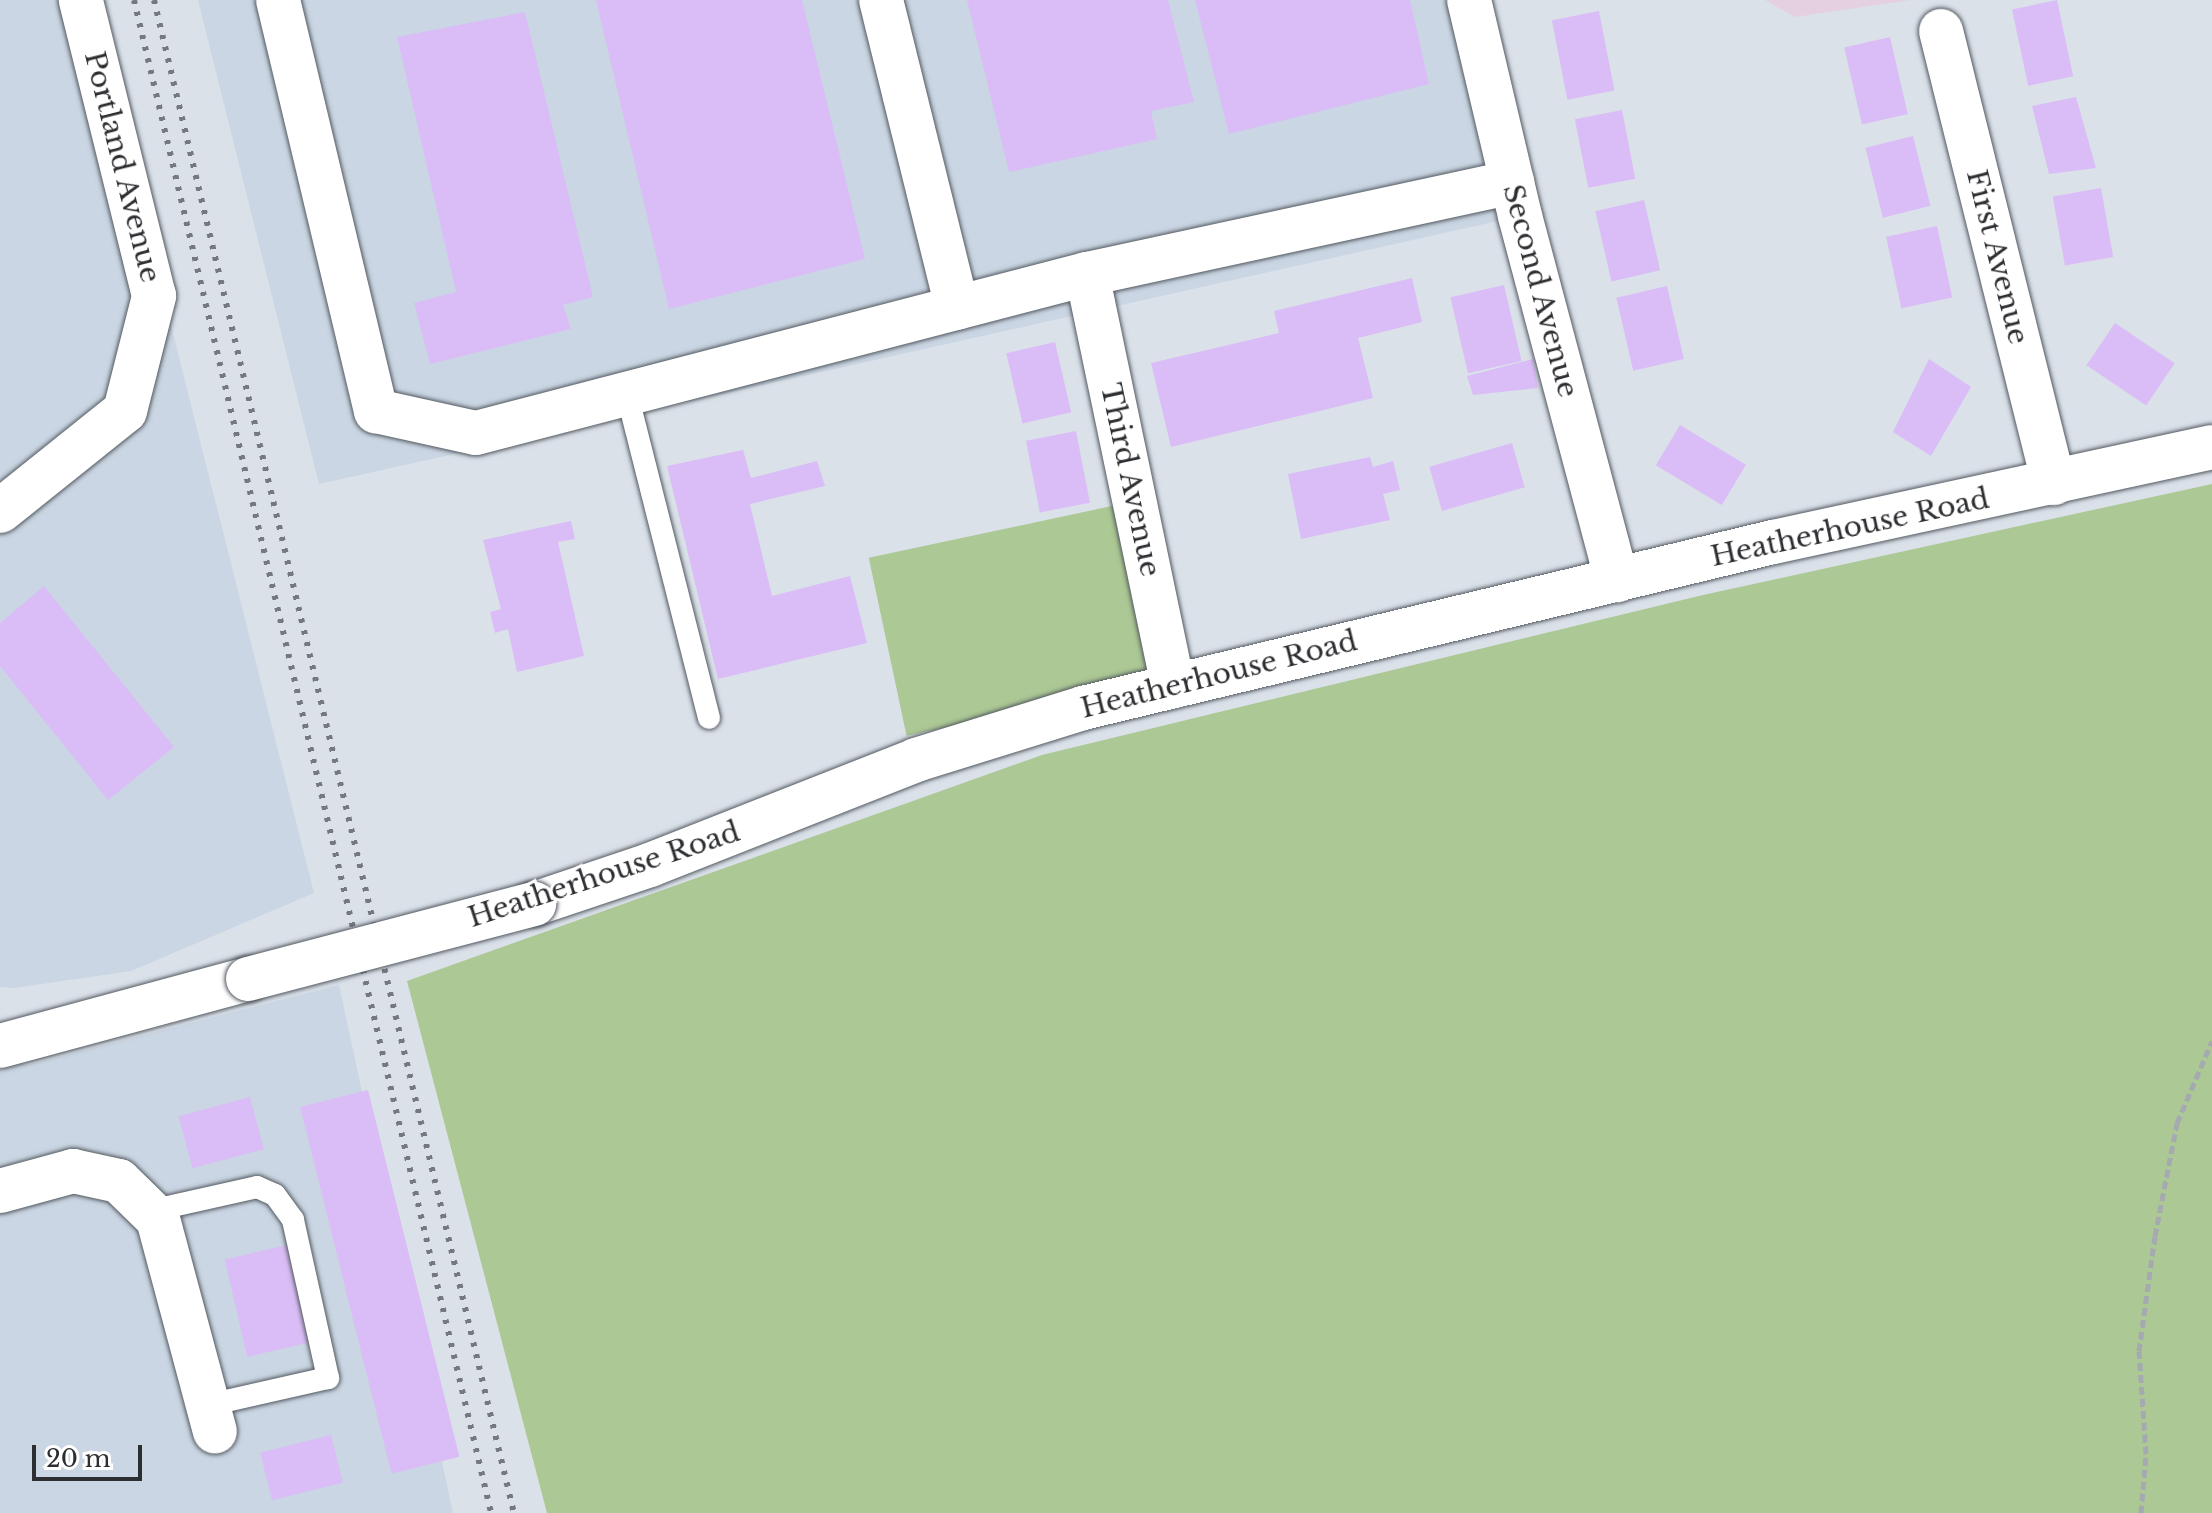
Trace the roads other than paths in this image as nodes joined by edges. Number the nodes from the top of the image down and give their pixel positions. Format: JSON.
{"nodes":[{"id":1,"x":81,"y":0,"type":"edge"},
{"id":2,"x":278,"y":0,"type":"edge"},
{"id":3,"x":881,"y":0,"type":"edge"},
{"id":4,"x":1469,"y":0,"type":"edge"},
{"id":5,"x":1941,"y":31,"type":"dead end"},
{"id":6,"x":1512,"y":182,"type":"junction"},
{"id":7,"x":1087,"y":274,"type":"junction"},
{"id":8,"x":957,"y":308,"type":"junction"},
{"id":9,"x":627,"y":394,"type":"junction"},
{"id":10,"x":2212,"y":447,"type":"edge"},
{"id":11,"x":2054,"y":483,"type":"junction"},
{"id":12,"x":3,"y":503,"type":"edge"},
{"id":13,"x":1617,"y":580,"type":"junction"},
{"id":14,"x":1173,"y":686,"type":"junction"},
{"id":15,"x":709,"y":718,"type":"dead end"},
{"id":16,"x":11,"y":1039,"type":"edge"},
{"id":17,"x":0,"y":1191,"type":"edge"},
{"id":18,"x":150,"y":1211,"type":"junction"},
{"id":19,"x":211,"y":1419,"type":"joint"}],
"edges":[{"from":1,"to":12,"type":"street","name":"Portland Avenue"},
{"from":2,"to":9,"type":"street"},
{"from":3,"to":8,"type":"street"},
{"from":4,"to":6,"type":"street","name":"Second Avenue"},
{"from":5,"to":11,"type":"street","name":"First Avenue"},
{"from":6,"to":7,"type":"street"},
{"from":6,"to":13,"type":"street","name":"Second Avenue"},
{"from":7,"to":8,"type":"street"},
{"from":7,"to":14,"type":"street","name":"Third Avenue"},
{"from":8,"to":9,"type":"street"},
{"from":9,"to":15,"type":"lane"},
{"from":10,"to":11,"type":"street","name":"Heatherhouse Road"},
{"from":11,"to":13,"type":"street","name":"Heatherhouse Road"},
{"from":13,"to":14,"type":"street","name":"Heatherhouse Road"},
{"from":14,"to":16,"type":"street","name":"Heatherhouse Road","bridge":true},
{"from":17,"to":18,"type":"street"},
{"from":18,"to":19,"type":"street"},
{"from":18,"to":19,"type":"lane"}]}
